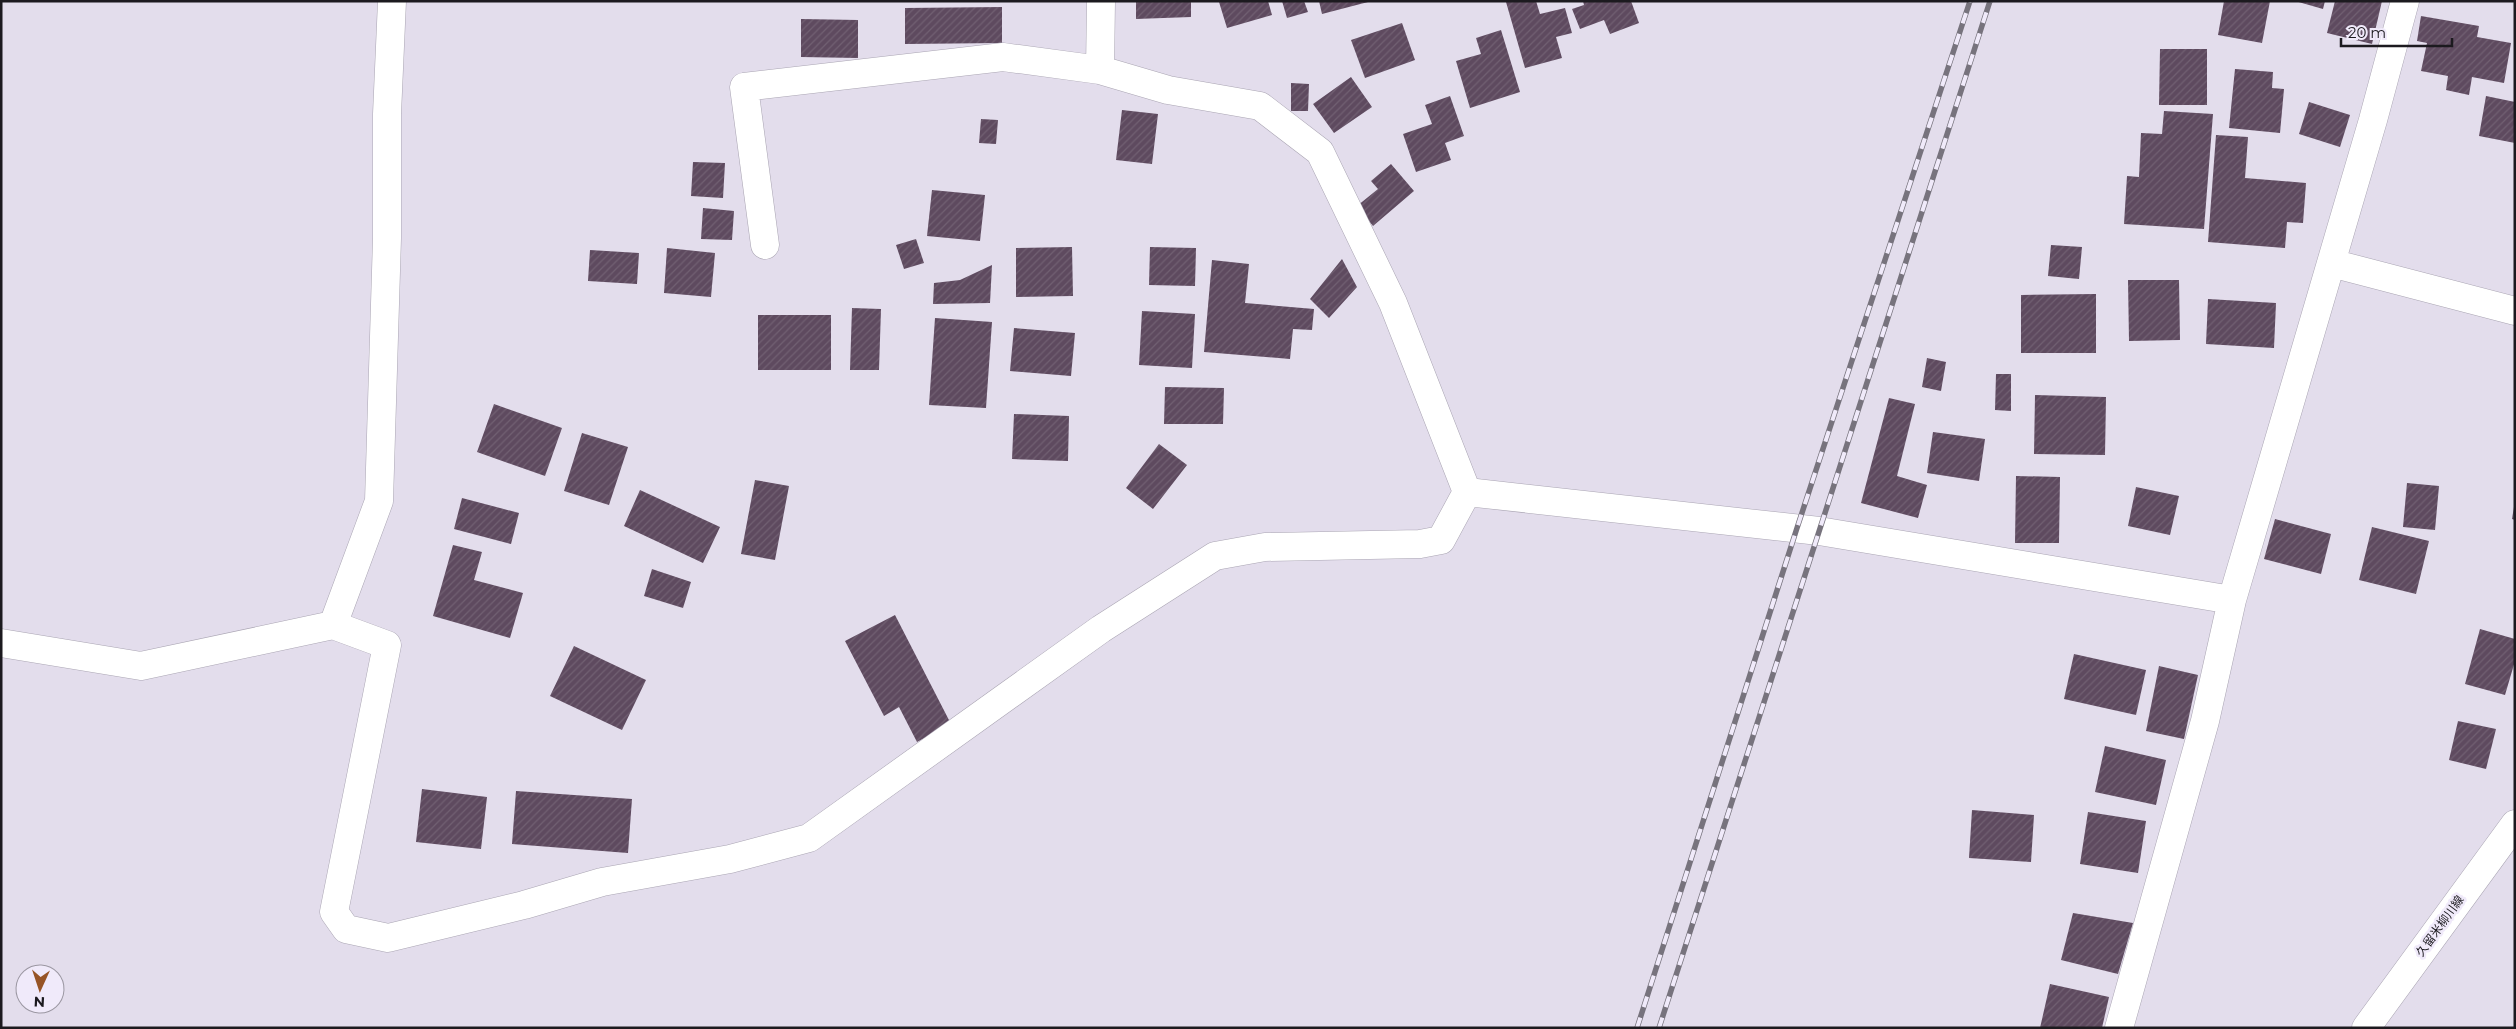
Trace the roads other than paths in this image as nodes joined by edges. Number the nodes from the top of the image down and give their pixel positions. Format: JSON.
{"nodes":[{"id":1,"x":392,"y":1,"type":"edge"},
{"id":2,"x":1101,"y":1,"type":"edge"},
{"id":3,"x":2405,"y":1,"type":"edge"},
{"id":4,"x":1100,"y":70,"type":"junction"},
{"id":5,"x":765,"y":245,"type":"dead end"},
{"id":6,"x":2331,"y":263,"type":"junction"},
{"id":7,"x":2515,"y":311,"type":"edge"},
{"id":8,"x":1467,"y":492,"type":"junction"},
{"id":9,"x":2232,"y":600,"type":"junction"},
{"id":10,"x":333,"y":625,"type":"junction"},
{"id":11,"x":1,"y":643,"type":"edge"},
{"id":12,"x":2515,"y":824,"type":"edge"},
{"id":13,"x":2119,"y":1028,"type":"edge"},
{"id":14,"x":2366,"y":1028,"type":"edge"}],
"edges":[{"from":1,"to":10,"type":"street"},
{"from":2,"to":4,"type":"street"},
{"from":3,"to":6,"type":"street"},
{"from":4,"to":5,"type":"street"},
{"from":4,"to":8,"type":"street"},
{"from":6,"to":7,"type":"street"},
{"from":6,"to":9,"type":"street"},
{"from":8,"to":9,"type":"street"},
{"from":8,"to":10,"type":"street"},
{"from":9,"to":13,"type":"street"},
{"from":10,"to":11,"type":"street"},
{"from":12,"to":14,"type":"street","name":"久留米柳川線"}]}
